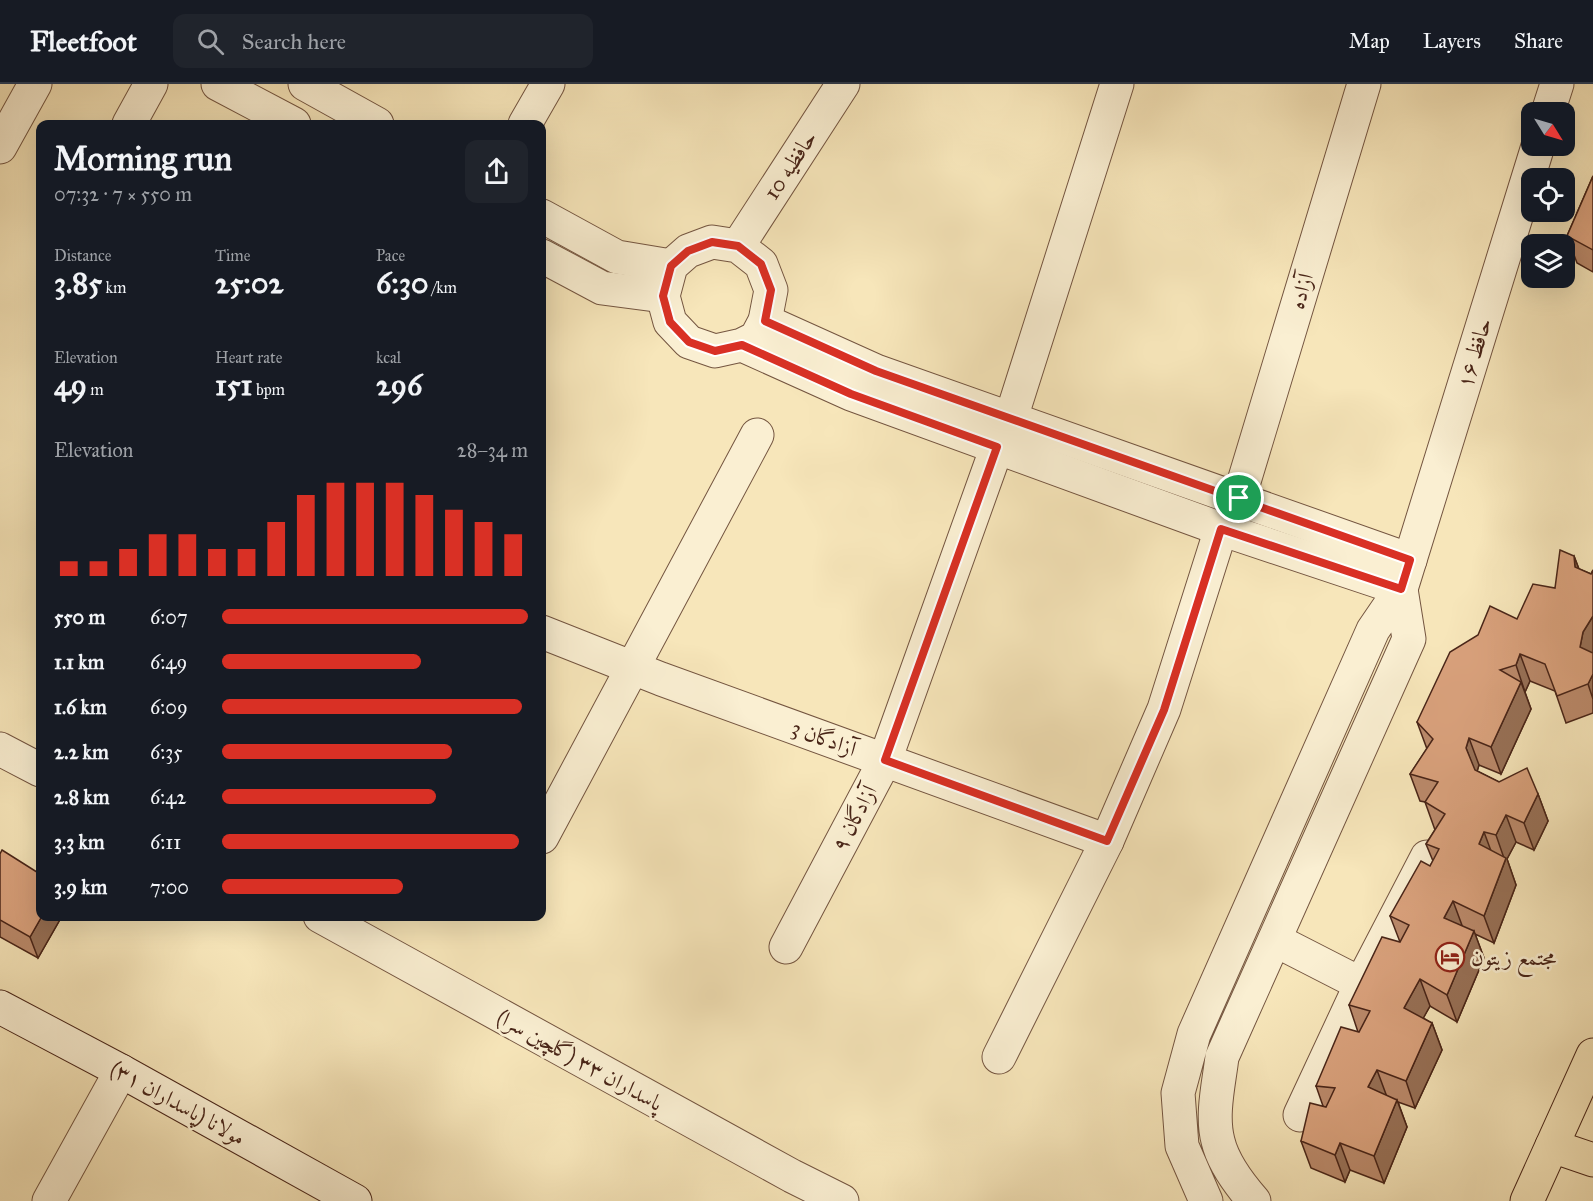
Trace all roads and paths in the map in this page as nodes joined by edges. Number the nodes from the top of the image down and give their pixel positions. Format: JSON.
{"nodes":[{"id":1,"x":35,"y":84,"type":"edge"},
{"id":2,"x":151,"y":84,"type":"edge"},
{"id":3,"x":218,"y":84,"type":"edge"},
{"id":4,"x":305,"y":84,"type":"edge"},
{"id":5,"x":548,"y":84,"type":"edge"},
{"id":6,"x":843,"y":84,"type":"edge"},
{"id":7,"x":1117,"y":84,"type":"edge"},
{"id":8,"x":1364,"y":84,"type":"edge"},
{"id":9,"x":1557,"y":84,"type":"edge"},
{"id":10,"x":1551,"y":102,"type":"edge"},
{"id":11,"x":131,"y":120,"type":"edge"},
{"id":12,"x":286,"y":120,"type":"edge"},
{"id":13,"x":370,"y":120,"type":"edge"},
{"id":14,"x":527,"y":120,"type":"edge"},
{"id":15,"x":0,"y":147,"type":"edge"},
{"id":16,"x":1535,"y":156,"type":"edge"},
{"id":17,"x":546,"y":218,"type":"edge"},
{"id":18,"x":738,"y":246,"type":"junction"},
{"id":19,"x":546,"y":258,"type":"edge"},
{"id":20,"x":667,"y":281,"type":"junction"},
{"id":21,"x":765,"y":321,"type":"junction"},
{"id":22,"x":742,"y":345,"type":"junction"},
{"id":23,"x":1004,"y":433,"type":"junction"},
{"id":24,"x":757,"y":435,"type":"dead end"},
{"id":25,"x":1239,"y":498,"type":"junction"},
{"id":26,"x":1221,"y":529,"type":"junction"},
{"id":27,"x":1406,"y":575,"type":"junction"},
{"id":28,"x":546,"y":634,"type":"edge"},
{"id":29,"x":634,"y":668,"type":"junction"},
{"id":30,"x":0,"y":749,"type":"edge"},
{"id":31,"x":885,"y":760,"type":"junction"},
{"id":32,"x":36,"y":768,"type":"edge"},
{"id":33,"x":546,"y":830,"type":"edge"},
{"id":34,"x":1107,"y":841,"type":"junction"},
{"id":35,"x":1427,"y":857,"type":"edge"},
{"id":36,"x":329,"y":921,"type":"edge"},
{"id":37,"x":1275,"y":940,"type":"junction"},
{"id":38,"x":786,"y":947,"type":"dead end"},
{"id":39,"x":1361,"y":984,"type":"junction"},
{"id":40,"x":0,"y":1007,"type":"edge"},
{"id":41,"x":1593,"y":1055,"type":"edge"},
{"id":42,"x":999,"y":1058,"type":"dead end"},
{"id":43,"x":121,"y":1071,"type":"junction"},
{"id":44,"x":1300,"y":1115,"type":"dead end"},
{"id":45,"x":1552,"y":1146,"type":"junction"},
{"id":46,"x":1593,"y":1160,"type":"edge"},
{"id":47,"x":49,"y":1201,"type":"edge"},
{"id":48,"x":355,"y":1201,"type":"edge"},
{"id":49,"x":842,"y":1201,"type":"edge"},
{"id":50,"x":1206,"y":1201,"type":"edge"},
{"id":51,"x":1254,"y":1201,"type":"edge"},
{"id":52,"x":1527,"y":1201,"type":"edge"}],
"edges":[{"from":1,"to":15,"type":"street"},
{"from":2,"to":11,"type":"street"},
{"from":3,"to":12,"type":"street"},
{"from":4,"to":13,"type":"street"},
{"from":5,"to":14,"type":"street"},
{"from":6,"to":18,"type":"street","name":"حافظیه 10"},
{"from":7,"to":23,"type":"street","name":"آزادگان ۹"},
{"from":8,"to":25,"type":"street","name":"آزاده"},
{"from":9,"to":10,"type":"street"},
{"from":16,"to":27,"type":"street","name":"حافظ ۱۶"},
{"from":17,"to":20,"type":"street"},
{"from":18,"to":20,"type":"street"},
{"from":18,"to":21,"type":"street"},
{"from":19,"to":20,"type":"street"},
{"from":20,"to":22,"type":"street"},
{"from":21,"to":22,"type":"street"},
{"from":21,"to":23,"type":"street"},
{"from":22,"to":23,"type":"street"},
{"from":23,"to":25,"type":"street"},
{"from":23,"to":26,"type":"street"},
{"from":23,"to":31,"type":"street","name":"آزادگان ۹"},
{"from":24,"to":29,"type":"street"},
{"from":25,"to":27,"type":"street"},
{"from":26,"to":27,"type":"street"},
{"from":26,"to":34,"type":"street"},
{"from":27,"to":37,"type":"street"},
{"from":27,"to":50,"type":"street"},
{"from":28,"to":29,"type":"street","name":"آزادگان 3"},
{"from":29,"to":31,"type":"street","name":"آزادگان 3"},
{"from":29,"to":33,"type":"street"},
{"from":30,"to":32,"type":"street"},
{"from":31,"to":34,"type":"street","name":"آزادگان 3"},
{"from":31,"to":38,"type":"street","name":"آزادگان ۹"},
{"from":34,"to":42,"type":"street"},
{"from":35,"to":39,"type":"street"},
{"from":36,"to":49,"type":"street","name":"پاسداران ۳۳ (گلچین سرا)"},
{"from":37,"to":39,"type":"street"},
{"from":37,"to":51,"type":"street"},
{"from":39,"to":44,"type":"street"},
{"from":40,"to":43,"type":"street","name":"مولانا (پاسداران ۳۱)"},
{"from":41,"to":45,"type":"main road"},
{"from":43,"to":47,"type":"street"},
{"from":43,"to":48,"type":"street","name":"مولانا (پاسداران ۳۱)"},
{"from":45,"to":46,"type":"main road"},
{"from":45,"to":52,"type":"main road"}]}
